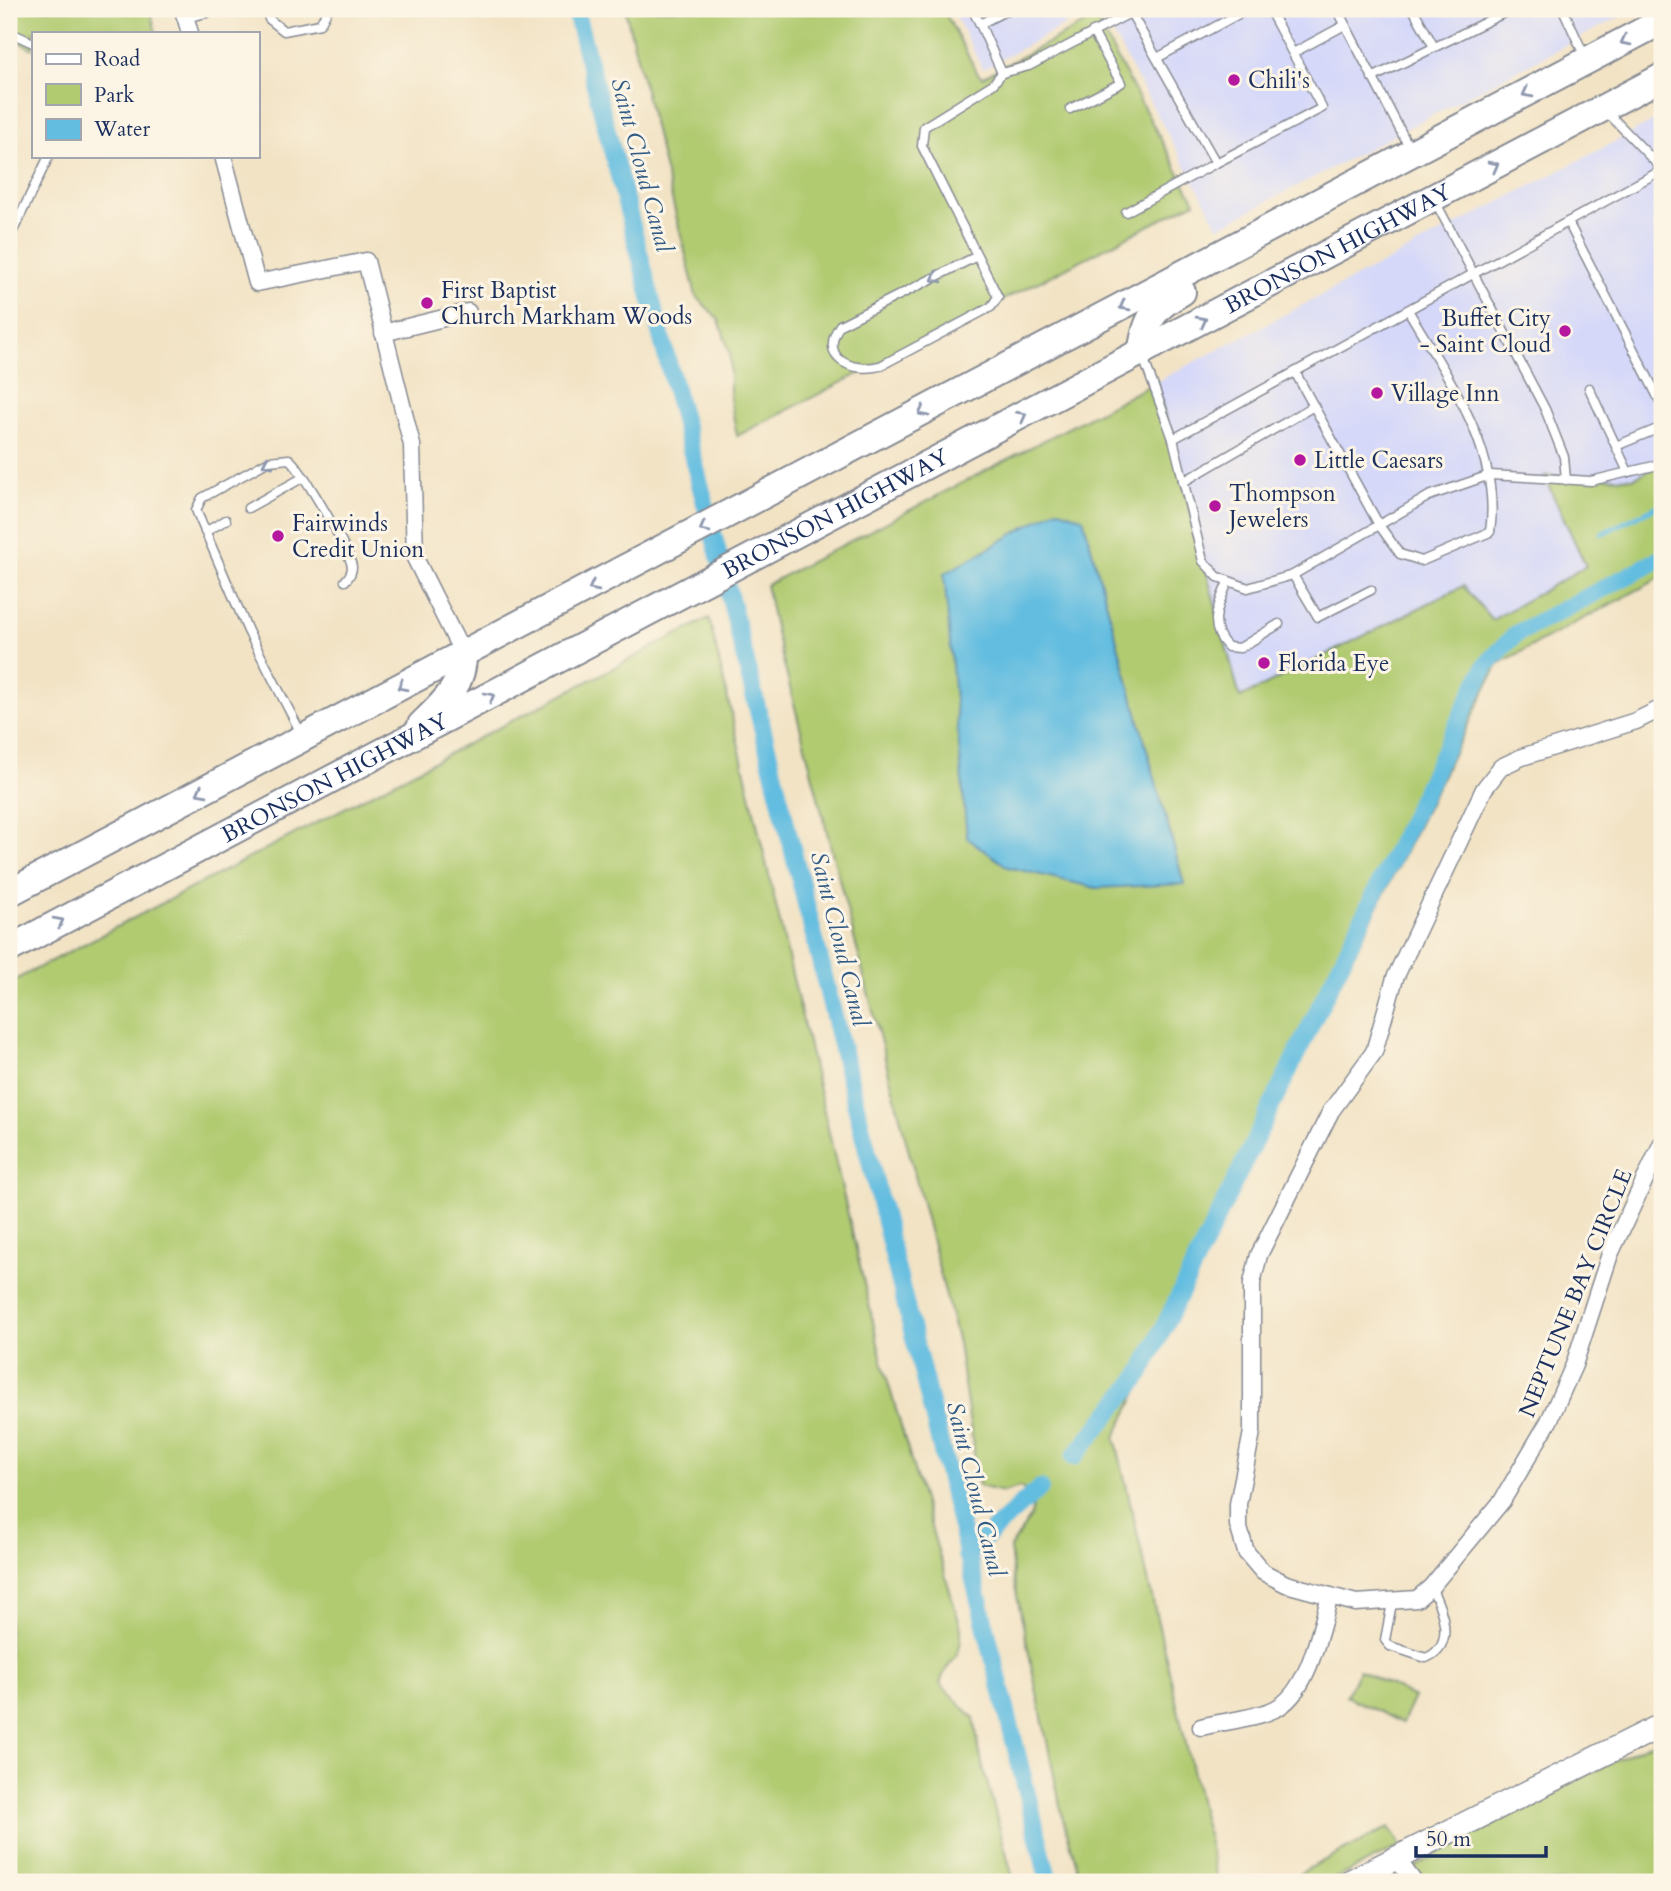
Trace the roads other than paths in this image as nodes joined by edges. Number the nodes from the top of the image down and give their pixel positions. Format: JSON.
{"nodes":[{"id":1,"x":206,"y":9,"type":"edge"},
{"id":2,"x":266,"y":9,"type":"edge"},
{"id":3,"x":328,"y":9,"type":"edge"},
{"id":4,"x":972,"y":9,"type":"edge"},
{"id":5,"x":1010,"y":9,"type":"edge"},
{"id":6,"x":1248,"y":9,"type":"edge"},
{"id":7,"x":1269,"y":9,"type":"edge"},
{"id":8,"x":1337,"y":9,"type":"edge"},
{"id":9,"x":1413,"y":9,"type":"edge"},
{"id":10,"x":1512,"y":9,"type":"edge"},
{"id":11,"x":1563,"y":9,"type":"edge"},
{"id":12,"x":184,"y":11,"type":"edge"},
{"id":13,"x":1135,"y":11,"type":"edge"},
{"id":14,"x":1662,"y":21,"type":"edge"},
{"id":15,"x":981,"y":24,"type":"junction"},
{"id":16,"x":1345,"y":25,"type":"junction"},
{"id":17,"x":9,"y":32,"type":"edge"},
{"id":18,"x":190,"y":32,"type":"edge"},
{"id":19,"x":1093,"y":32,"type":"junction"},
{"id":20,"x":32,"y":43,"type":"edge"},
{"id":21,"x":1433,"y":47,"type":"junction"},
{"id":22,"x":1293,"y":53,"type":"junction"},
{"id":23,"x":1157,"y":58,"type":"junction"},
{"id":24,"x":1587,"y":61,"type":"junction"},
{"id":25,"x":1002,"y":73,"type":"junction"},
{"id":26,"x":1662,"y":77,"type":"edge"},
{"id":27,"x":1373,"y":78,"type":"junction"},
{"id":28,"x":1603,"y":108,"type":"junction"},
{"id":29,"x":1070,"y":109,"type":"dead end"},
{"id":30,"x":1412,"y":153,"type":"junction"},
{"id":31,"x":48,"y":158,"type":"edge"},
{"id":32,"x":224,"y":158,"type":"edge"},
{"id":33,"x":1216,"y":163,"type":"junction"},
{"id":34,"x":1662,"y":170,"type":"edge"},
{"id":35,"x":1433,"y":198,"type":"junction"},
{"id":36,"x":1126,"y":212,"type":"dead end"},
{"id":37,"x":1299,"y":213,"type":"junction"},
{"id":38,"x":1568,"y":222,"type":"junction"},
{"id":39,"x":9,"y":239,"type":"edge"},
{"id":40,"x":977,"y":256,"type":"junction"},
{"id":41,"x":1474,"y":274,"type":"junction"},
{"id":42,"x":1408,"y":310,"type":"junction"},
{"id":43,"x":468,"y":312,"type":"dead end"},
{"id":44,"x":383,"y":334,"type":"junction"},
{"id":45,"x":1141,"y":353,"type":"junction"},
{"id":46,"x":1295,"y":372,"type":"junction"},
{"id":47,"x":1589,"y":388,"type":"dead end"},
{"id":48,"x":1662,"y":405,"type":"edge"},
{"id":49,"x":1314,"y":406,"type":"junction"},
{"id":50,"x":1662,"y":427,"type":"edge"},
{"id":51,"x":1173,"y":439,"type":"junction"},
{"id":52,"x":1616,"y":446,"type":"junction"},
{"id":53,"x":1662,"y":464,"type":"edge"},
{"id":54,"x":1628,"y":472,"type":"junction"},
{"id":55,"x":1490,"y":475,"type":"junction"},
{"id":56,"x":304,"y":477,"type":"junction"},
{"id":57,"x":1566,"y":480,"type":"junction"},
{"id":58,"x":1183,"y":482,"type":"junction"},
{"id":59,"x":248,"y":508,"type":"dead end"},
{"id":60,"x":226,"y":520,"type":"dead end"},
{"id":61,"x":1379,"y":525,"type":"junction"},
{"id":62,"x":205,"y":532,"type":"junction"},
{"id":63,"x":1293,"y":575,"type":"junction"},
{"id":64,"x":345,"y":581,"type":"dead end"},
{"id":65,"x":1228,"y":582,"type":"junction"},
{"id":66,"x":1371,"y":590,"type":"dead end"},
{"id":67,"x":1279,"y":624,"type":"dead end"},
{"id":68,"x":463,"y":654,"type":"junction"},
{"id":69,"x":1662,"y":708,"type":"edge"},
{"id":70,"x":304,"y":738,"type":"junction"},
{"id":71,"x":408,"y":740,"type":"junction"},
{"id":72,"x":76,"y":858,"type":"junction"},
{"id":73,"x":9,"y":893,"type":"edge"},
{"id":74,"x":9,"y":910,"type":"edge"},
{"id":75,"x":9,"y":949,"type":"edge"},
{"id":76,"x":1662,"y":1143,"type":"edge"},
{"id":77,"x":1431,"y":1587,"type":"junction"},
{"id":78,"x":1330,"y":1596,"type":"junction"},
{"id":79,"x":1392,"y":1603,"type":"junction"},
{"id":80,"x":1662,"y":1725,"type":"edge"},
{"id":81,"x":1201,"y":1727,"type":"dead end"},
{"id":82,"x":1396,"y":1859,"type":"junction"},
{"id":83,"x":1349,"y":1882,"type":"edge"},
{"id":84,"x":1414,"y":1882,"type":"edge"}],
"edges":[{"from":1,"to":12,"type":"street"},
{"from":2,"to":3,"type":"lane"},
{"from":4,"to":15,"type":"lane"},
{"from":5,"to":15,"type":"lane"},
{"from":6,"to":23,"type":"lane"},
{"from":7,"to":22,"type":"lane"},
{"from":8,"to":16,"type":"lane"},
{"from":9,"to":21,"type":"lane"},
{"from":10,"to":21,"type":"lane"},
{"from":11,"to":24,"type":"lane"},
{"from":12,"to":18,"type":"street"},
{"from":13,"to":19,"type":"lane"},
{"from":13,"to":23,"type":"lane"},
{"from":14,"to":24,"type":"highway","one_way":true},
{"from":15,"to":25,"type":"lane"},
{"from":16,"to":22,"type":"lane"},
{"from":16,"to":27,"type":"lane"},
{"from":17,"to":20,"type":"lane"},
{"from":19,"to":25,"type":"lane"},
{"from":19,"to":29,"type":"lane"},
{"from":21,"to":27,"type":"lane"},
{"from":22,"to":33,"type":"lane"},
{"from":23,"to":33,"type":"lane"},
{"from":24,"to":30,"type":"highway","one_way":true},
{"from":25,"to":40,"type":"lane"},
{"from":26,"to":28,"type":"highway","name":"BRONSON HIGHWAY"},
{"from":27,"to":30,"type":"lane"},
{"from":28,"to":34,"type":"lane"},
{"from":35,"to":28,"type":"highway","name":"BRONSON HIGHWAY","one_way":true},
{"from":30,"to":37,"type":"highway"},
{"from":31,"to":39,"type":"lane"},
{"from":32,"to":44,"type":"street"},
{"from":33,"to":36,"type":"lane"},
{"from":34,"to":38,"type":"lane"},
{"from":35,"to":41,"type":"lane"},
{"from":45,"to":35,"type":"highway","name":"BRONSON HIGHWAY","one_way":true},
{"from":37,"to":45,"type":"highway"},
{"from":37,"to":68,"type":"highway","one_way":true},
{"from":38,"to":41,"type":"lane"},
{"from":38,"to":48,"type":"lane"},
{"from":40,"to":40,"type":"lane","one_way":true},
{"from":41,"to":42,"type":"lane"},
{"from":41,"to":57,"type":"lane"},
{"from":42,"to":46,"type":"lane"},
{"from":42,"to":55,"type":"lane"},
{"from":43,"to":44,"type":"street"},
{"from":44,"to":68,"type":"street"},
{"from":45,"to":51,"type":"lane"},
{"from":71,"to":45,"type":"highway","name":"BRONSON HIGHWAY","one_way":true},
{"from":46,"to":49,"type":"lane"},
{"from":46,"to":51,"type":"lane"},
{"from":47,"to":52,"type":"lane"},
{"from":49,"to":58,"type":"lane"},
{"from":49,"to":61,"type":"lane"},
{"from":50,"to":52,"type":"lane"},
{"from":51,"to":58,"type":"lane"},
{"from":52,"to":54,"type":"lane"},
{"from":53,"to":54,"type":"lane"},
{"from":54,"to":57,"type":"lane"},
{"from":55,"to":57,"type":"lane"},
{"from":55,"to":61,"type":"lane"},
{"from":55,"to":61,"type":"lane"},
{"from":56,"to":59,"type":"lane"},
{"from":56,"to":62,"type":"lane","one_way":true},
{"from":56,"to":64,"type":"lane"},
{"from":58,"to":65,"type":"lane"},
{"from":60,"to":62,"type":"lane"},
{"from":61,"to":63,"type":"lane"},
{"from":62,"to":70,"type":"lane"},
{"from":63,"to":65,"type":"lane"},
{"from":63,"to":66,"type":"lane"},
{"from":65,"to":67,"type":"lane"},
{"from":68,"to":70,"type":"highway","one_way":true},
{"from":68,"to":71,"type":"highway"},
{"from":69,"to":78,"type":"street","name":"NEPTUNE BAY CIRCLE"},
{"from":70,"to":72,"type":"highway","one_way":true},
{"from":75,"to":71,"type":"highway","name":"BRONSON HIGHWAY","one_way":true},
{"from":72,"to":73,"type":"highway"},
{"from":72,"to":74,"type":"highway"},
{"from":76,"to":77,"type":"street","name":"NEPTUNE BAY CIRCLE"},
{"from":77,"to":79,"type":"street","name":"NEPTUNE BAY CIRCLE"},
{"from":77,"to":79,"type":"lane"},
{"from":78,"to":79,"type":"street","name":"NEPTUNE BAY CIRCLE"},
{"from":78,"to":81,"type":"street"},
{"from":80,"to":82,"type":"main road"},
{"from":82,"to":83,"type":"main road"},
{"from":82,"to":84,"type":"street"}]}
